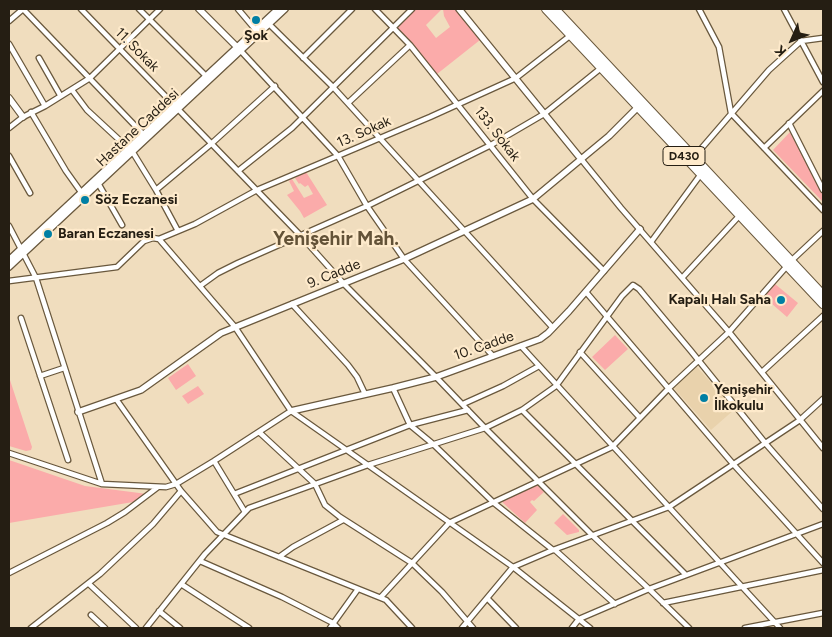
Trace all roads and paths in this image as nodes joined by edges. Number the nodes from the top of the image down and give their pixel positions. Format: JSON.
{"nodes":[{"id":1,"x":23,"y":9,"type":"edge"},
{"id":2,"x":81,"y":9,"type":"edge"},
{"id":3,"x":139,"y":9,"type":"edge"},
{"id":4,"x":160,"y":9,"type":"edge"},
{"id":5,"x":199,"y":9,"type":"edge"},
{"id":6,"x":238,"y":9,"type":"edge"},
{"id":7,"x":278,"y":9,"type":"edge"},
{"id":8,"x":285,"y":9,"type":"edge"},
{"id":9,"x":352,"y":9,"type":"edge"},
{"id":10,"x":375,"y":9,"type":"edge"},
{"id":11,"x":412,"y":9,"type":"edge"},
{"id":12,"x":459,"y":9,"type":"edge"},
{"id":13,"x":546,"y":9,"type":"edge"},
{"id":14,"x":699,"y":9,"type":"edge"},
{"id":15,"x":784,"y":9,"type":"edge"},
{"id":16,"x":558,"y":10,"type":"edge"},
{"id":17,"x":270,"y":11,"type":"edge"},
{"id":18,"x":150,"y":19,"type":"junction"},
{"id":19,"x":9,"y":21,"type":"edge"},
{"id":20,"x":269,"y":24,"type":"junction"},
{"id":21,"x":393,"y":26,"type":"junction"},
{"id":22,"x":255,"y":29,"type":"junction"},
{"id":23,"x":571,"y":35,"type":"junction"},
{"id":24,"x":823,"y":38,"type":"edge"},
{"id":25,"x":801,"y":41,"type":"junction"},
{"id":26,"x":9,"y":44,"type":"edge"},
{"id":27,"x":410,"y":45,"type":"junction"},
{"id":28,"x":120,"y":48,"type":"junction"},
{"id":29,"x":238,"y":48,"type":"junction"},
{"id":30,"x":39,"y":58,"type":"dead end"},
{"id":31,"x":303,"y":58,"type":"junction"},
{"id":32,"x":601,"y":68,"type":"junction"},
{"id":33,"x":205,"y":76,"type":"junction"},
{"id":34,"x":90,"y":78,"type":"junction"},
{"id":35,"x":516,"y":78,"type":"junction"},
{"id":36,"x":823,"y":82,"type":"edge"},
{"id":37,"x":275,"y":86,"type":"junction"},
{"id":38,"x":333,"y":87,"type":"junction"},
{"id":39,"x":72,"y":90,"type":"junction"},
{"id":40,"x":823,"y":91,"type":"edge"},
{"id":41,"x":60,"y":95,"type":"junction"},
{"id":42,"x":9,"y":98,"type":"edge"},
{"id":43,"x":458,"y":103,"type":"junction"},
{"id":44,"x":348,"y":104,"type":"junction"},
{"id":45,"x":45,"y":106,"type":"junction"},
{"id":46,"x":176,"y":106,"type":"junction"},
{"id":47,"x":638,"y":107,"type":"junction"},
{"id":48,"x":31,"y":112,"type":"junction"},
{"id":49,"x":731,"y":113,"type":"junction"},
{"id":50,"x":544,"y":114,"type":"junction"},
{"id":51,"x":23,"y":116,"type":"junction"},
{"id":52,"x":303,"y":117,"type":"junction"},
{"id":53,"x":789,"y":123,"type":"junction"},
{"id":54,"x":9,"y":128,"type":"edge"},
{"id":55,"x":143,"y":134,"type":"junction"},
{"id":56,"x":378,"y":138,"type":"junction"},
{"id":57,"x":211,"y":144,"type":"junction"},
{"id":58,"x":491,"y":145,"type":"junction"},
{"id":59,"x":764,"y":148,"type":"junction"},
{"id":60,"x":130,"y":149,"type":"junction"},
{"id":61,"x":9,"y":156,"type":"edge"},
{"id":62,"x":338,"y":156,"type":"junction"},
{"id":63,"x":694,"y":157,"type":"junction"},
{"id":64,"x":581,"y":159,"type":"junction"},
{"id":65,"x":238,"y":171,"type":"junction"},
{"id":66,"x":701,"y":174,"type":"junction"},
{"id":67,"x":420,"y":181,"type":"junction"},
{"id":68,"x":98,"y":183,"type":"junction"},
{"id":69,"x":156,"y":190,"type":"junction"},
{"id":70,"x":257,"y":190,"type":"junction"},
{"id":71,"x":823,"y":190,"type":"edge"},
{"id":72,"x":30,"y":192,"type":"dead end"},
{"id":73,"x":81,"y":192,"type":"junction"},
{"id":74,"x":533,"y":198,"type":"junction"},
{"id":75,"x":367,"y":206,"type":"junction"},
{"id":76,"x":823,"y":210,"type":"edge"},
{"id":77,"x":740,"y":215,"type":"junction"},
{"id":78,"x":122,"y":225,"type":"dead end"},
{"id":79,"x":9,"y":226,"type":"edge"},
{"id":80,"x":640,"y":229,"type":"junction"},
{"id":81,"x":178,"y":231,"type":"junction"},
{"id":82,"x":465,"y":231,"type":"junction"},
{"id":83,"x":823,"y":231,"type":"edge"},
{"id":84,"x":301,"y":236,"type":"junction"},
{"id":85,"x":159,"y":239,"type":"junction"},
{"id":86,"x":651,"y":242,"type":"junction"},
{"id":87,"x":22,"y":252,"type":"junction"},
{"id":88,"x":404,"y":259,"type":"junction"},
{"id":89,"x":9,"y":260,"type":"edge"},
{"id":90,"x":790,"y":263,"type":"junction"},
{"id":91,"x":9,"y":267,"type":"edge"},
{"id":92,"x":604,"y":271,"type":"junction"},
{"id":93,"x":36,"y":278,"type":"junction"},
{"id":94,"x":682,"y":278,"type":"junction"},
{"id":95,"x":9,"y":281,"type":"edge"},
{"id":96,"x":344,"y":284,"type":"junction"},
{"id":97,"x":200,"y":286,"type":"junction"},
{"id":98,"x":586,"y":292,"type":"junction"},
{"id":99,"x":823,"y":295,"type":"edge"},
{"id":100,"x":292,"y":304,"type":"junction"},
{"id":101,"x":823,"y":304,"type":"edge"},
{"id":102,"x":607,"y":315,"type":"junction"},
{"id":103,"x":823,"y":316,"type":"edge"},
{"id":104,"x":21,"y":318,"type":"dead end"},
{"id":105,"x":235,"y":327,"type":"junction"},
{"id":106,"x":554,"y":328,"type":"junction"},
{"id":107,"x":729,"y":332,"type":"junction"},
{"id":108,"x":521,"y":346,"type":"junction"},
{"id":109,"x":580,"y":352,"type":"junction"},
{"id":110,"x":493,"y":356,"type":"junction"},
{"id":111,"x":698,"y":361,"type":"junction"},
{"id":112,"x":539,"y":366,"type":"junction"},
{"id":113,"x":64,"y":368,"type":"junction"},
{"id":114,"x":762,"y":372,"type":"junction"},
{"id":115,"x":40,"y":376,"type":"junction"},
{"id":116,"x":436,"y":376,"type":"junction"},
{"id":117,"x":556,"y":386,"type":"junction"},
{"id":118,"x":393,"y":388,"type":"junction"},
{"id":119,"x":669,"y":388,"type":"junction"},
{"id":120,"x":366,"y":394,"type":"junction"},
{"id":121,"x":116,"y":399,"type":"junction"},
{"id":122,"x":823,"y":399,"type":"edge"},
{"id":123,"x":462,"y":404,"type":"junction"},
{"id":124,"x":468,"y":410,"type":"junction"},
{"id":125,"x":522,"y":410,"type":"junction"},
{"id":126,"x":291,"y":411,"type":"junction"},
{"id":127,"x":78,"y":412,"type":"junction"},
{"id":128,"x":640,"y":418,"type":"junction"},
{"id":129,"x":800,"y":420,"type":"junction"},
{"id":130,"x":410,"y":425,"type":"junction"},
{"id":131,"x":485,"y":428,"type":"junction"},
{"id":132,"x":259,"y":432,"type":"junction"},
{"id":133,"x":433,"y":444,"type":"junction"},
{"id":134,"x":766,"y":444,"type":"junction"},
{"id":135,"x":612,"y":447,"type":"junction"},
{"id":136,"x":823,"y":448,"type":"edge"},
{"id":137,"x":345,"y":449,"type":"junction"},
{"id":138,"x":9,"y":453,"type":"edge"},
{"id":139,"x":68,"y":460,"type":"dead end"},
{"id":140,"x":214,"y":461,"type":"junction"},
{"id":141,"x":576,"y":465,"type":"junction"},
{"id":142,"x":734,"y":465,"type":"junction"},
{"id":143,"x":368,"y":466,"type":"junction"},
{"id":144,"x":298,"y":468,"type":"junction"},
{"id":145,"x":539,"y":481,"type":"junction"},
{"id":146,"x":102,"y":484,"type":"junction"},
{"id":147,"x":176,"y":484,"type":"junction"},
{"id":148,"x":316,"y":484,"type":"junction"},
{"id":149,"x":158,"y":487,"type":"junction"},
{"id":150,"x":181,"y":491,"type":"junction"},
{"id":151,"x":234,"y":494,"type":"junction"},
{"id":152,"x":494,"y":502,"type":"junction"},
{"id":153,"x":669,"y":507,"type":"junction"},
{"id":154,"x":823,"y":509,"type":"edge"},
{"id":155,"x":246,"y":512,"type":"junction"},
{"id":156,"x":343,"y":520,"type":"junction"},
{"id":157,"x":632,"y":520,"type":"junction"},
{"id":158,"x":450,"y":523,"type":"junction"},
{"id":159,"x":823,"y":524,"type":"edge"},
{"id":160,"x":797,"y":534,"type":"junction"},
{"id":161,"x":592,"y":535,"type":"junction"},
{"id":162,"x":223,"y":536,"type":"junction"},
{"id":163,"x":554,"y":550,"type":"junction"},
{"id":164,"x":279,"y":557,"type":"junction"},
{"id":165,"x":200,"y":561,"type":"junction"},
{"id":166,"x":412,"y":563,"type":"junction"},
{"id":167,"x":720,"y":563,"type":"junction"},
{"id":168,"x":823,"y":563,"type":"edge"},
{"id":169,"x":513,"y":568,"type":"junction"},
{"id":170,"x":823,"y":570,"type":"edge"},
{"id":171,"x":9,"y":573,"type":"edge"},
{"id":172,"x":686,"y":575,"type":"junction"},
{"id":173,"x":89,"y":584,"type":"junction"},
{"id":174,"x":181,"y":584,"type":"junction"},
{"id":175,"x":742,"y":586,"type":"junction"},
{"id":176,"x":649,"y":588,"type":"junction"},
{"id":177,"x":358,"y":589,"type":"junction"},
{"id":178,"x":381,"y":597,"type":"junction"},
{"id":179,"x":487,"y":598,"type":"junction"},
{"id":180,"x":663,"y":603,"type":"junction"},
{"id":181,"x":614,"y":604,"type":"junction"},
{"id":182,"x":159,"y":611,"type":"junction"},
{"id":183,"x":823,"y":612,"type":"edge"},
{"id":184,"x":91,"y":615,"type":"dead end"},
{"id":185,"x":578,"y":620,"type":"junction"},
{"id":186,"x":468,"y":622,"type":"junction"},
{"id":187,"x":774,"y":622,"type":"junction"},
{"id":188,"x":37,"y":624,"type":"junction"},
{"id":189,"x":333,"y":624,"type":"junction"},
{"id":190,"x":31,"y":628,"type":"edge"},
{"id":191,"x":42,"y":628,"type":"edge"},
{"id":192,"x":105,"y":628,"type":"edge"},
{"id":193,"x":136,"y":628,"type":"edge"},
{"id":194,"x":146,"y":628,"type":"edge"},
{"id":195,"x":180,"y":628,"type":"edge"},
{"id":196,"x":248,"y":628,"type":"edge"},
{"id":197,"x":330,"y":628,"type":"edge"},
{"id":198,"x":338,"y":628,"type":"edge"},
{"id":199,"x":412,"y":628,"type":"edge"},
{"id":200,"x":462,"y":628,"type":"edge"},
{"id":201,"x":473,"y":628,"type":"edge"},
{"id":202,"x":516,"y":628,"type":"edge"},
{"id":203,"x":572,"y":628,"type":"edge"},
{"id":204,"x":590,"y":628,"type":"edge"},
{"id":205,"x":688,"y":628,"type":"edge"},
{"id":206,"x":745,"y":628,"type":"edge"},
{"id":207,"x":780,"y":628,"type":"edge"}],
"edges":[{"from":1,"to":19,"type":"street"},
{"from":1,"to":34,"type":"street"},
{"from":2,"to":28,"type":"street","name":"11. Sokak"},
{"from":3,"to":18,"type":"street"},
{"from":4,"to":18,"type":"street"},
{"from":5,"to":29,"type":"street"},
{"from":6,"to":22,"type":"street"},
{"from":7,"to":17,"type":"street","name":"Hastane Caddesi"},
{"from":8,"to":20,"type":"street","name":"Hastane Caddesi"},
{"from":9,"to":31,"type":"street"},
{"from":10,"to":21,"type":"street","name":"133. Sokak"},
{"from":11,"to":21,"type":"street"},
{"from":12,"to":35,"type":"street"},
{"from":13,"to":23,"type":"highway","number":"D430"},
{"from":14,"to":49,"type":"street"},
{"from":15,"to":25,"type":"street"},
{"from":16,"to":63,"type":"highway","number":"D430"},
{"from":17,"to":22,"type":"street","name":"Hastane Caddesi"},
{"from":18,"to":28,"type":"street"},
{"from":18,"to":33,"type":"street"},
{"from":20,"to":29,"type":"street","name":"Hastane Caddesi"},
{"from":20,"to":31,"type":"street"},
{"from":21,"to":27,"type":"street","name":"133. Sokak"},
{"from":21,"to":38,"type":"street"},
{"from":22,"to":29,"type":"street","name":"Hastane Caddesi"},
{"from":23,"to":32,"type":"highway","number":"D430"},
{"from":23,"to":35,"type":"street","name":"13. Sokak"},
{"from":24,"to":25,"type":"street"},
{"from":25,"to":36,"type":"street"},
{"from":25,"to":49,"type":"street"},
{"from":26,"to":45,"type":"street"},
{"from":27,"to":43,"type":"street","name":"133. Sokak"},
{"from":27,"to":44,"type":"street"},
{"from":28,"to":34,"type":"street"},
{"from":28,"to":46,"type":"street","name":"11. Sokak"},
{"from":29,"to":33,"type":"street","name":"Hastane Caddesi"},
{"from":29,"to":37,"type":"street"},
{"from":29,"to":46,"type":"street","name":"Hastane Caddesi"},
{"from":30,"to":41,"type":"street"},
{"from":31,"to":38,"type":"street"},
{"from":32,"to":47,"type":"highway","number":"D430"},
{"from":32,"to":50,"type":"street"},
{"from":33,"to":46,"type":"street","name":"Hastane Caddesi"},
{"from":34,"to":39,"type":"street"},
{"from":34,"to":55,"type":"street"},
{"from":35,"to":43,"type":"street","name":"13. Sokak"},
{"from":35,"to":50,"type":"street"},
{"from":37,"to":52,"type":"street"},
{"from":37,"to":57,"type":"street"},
{"from":38,"to":44,"type":"street"},
{"from":38,"to":52,"type":"street"},
{"from":39,"to":41,"type":"street"},
{"from":39,"to":60,"type":"street"},
{"from":40,"to":53,"type":"street"},
{"from":41,"to":45,"type":"street"},
{"from":42,"to":51,"type":"street"},
{"from":43,"to":56,"type":"street","name":"13. Sokak"},
{"from":43,"to":58,"type":"street","name":"133. Sokak"},
{"from":44,"to":56,"type":"street"},
{"from":45,"to":48,"type":"street"},
{"from":46,"to":55,"type":"street","name":"Hastane Caddesi"},
{"from":46,"to":57,"type":"street","name":"11. Sokak"},
{"from":46,"to":60,"type":"street","name":"Hastane Caddesi"},
{"from":47,"to":64,"type":"street","name":"9. Cadde"},
{"from":47,"to":66,"type":"highway","number":"D430"},
{"from":48,"to":51,"type":"street"},
{"from":48,"to":73,"type":"street"},
{"from":49,"to":59,"type":"street"},
{"from":49,"to":63,"type":"street"},
{"from":50,"to":58,"type":"street"},
{"from":50,"to":64,"type":"street"},
{"from":51,"to":54,"type":"street"},
{"from":52,"to":62,"type":"street"},
{"from":52,"to":65,"type":"street"},
{"from":53,"to":59,"type":"street"},
{"from":53,"to":71,"type":"street"},
{"from":55,"to":60,"type":"street","name":"Hastane Caddesi"},
{"from":56,"to":62,"type":"street","name":"13. Sokak"},
{"from":56,"to":67,"type":"street"},
{"from":57,"to":65,"type":"street","name":"11. Sokak"},
{"from":57,"to":69,"type":"street"},
{"from":58,"to":67,"type":"street"},
{"from":58,"to":74,"type":"street","name":"133. Sokak"},
{"from":59,"to":76,"type":"street"},
{"from":60,"to":68,"type":"street","name":"Hastane Caddesi"},
{"from":60,"to":69,"type":"street"},
{"from":60,"to":73,"type":"street","name":"Hastane Caddesi"},
{"from":61,"to":72,"type":"street"},
{"from":62,"to":70,"type":"street","name":"13. Sokak"},
{"from":62,"to":75,"type":"street"},
{"from":63,"to":90,"type":"highway","number":"D430"},
{"from":64,"to":74,"type":"street","name":"9. Cadde"},
{"from":64,"to":80,"type":"street"},
{"from":65,"to":70,"type":"street","name":"11. Sokak"},
{"from":66,"to":77,"type":"highway","number":"D430"},
{"from":66,"to":86,"type":"street"},
{"from":67,"to":75,"type":"street"},
{"from":67,"to":82,"type":"street"},
{"from":68,"to":78,"type":"street"},
{"from":68,"to":87,"type":"street","name":"Hastane Caddesi"},
{"from":69,"to":81,"type":"street"},
{"from":70,"to":81,"type":"street","name":"13. Sokak"},
{"from":70,"to":84,"type":"street","name":"11. Sokak"},
{"from":73,"to":87,"type":"street","name":"Hastane Caddesi"},
{"from":74,"to":82,"type":"street","name":"9. Cadde"},
{"from":74,"to":92,"type":"street","name":"133. Sokak"},
{"from":75,"to":84,"type":"street"},
{"from":75,"to":88,"type":"street"},
{"from":77,"to":90,"type":"highway","number":"D430"},
{"from":77,"to":94,"type":"street"},
{"from":79,"to":87,"type":"street"},
{"from":80,"to":86,"type":"street"},
{"from":80,"to":92,"type":"street","name":"10. Cadde"},
{"from":81,"to":85,"type":"street","name":"13. Sokak"},
{"from":82,"to":88,"type":"street","name":"9. Cadde"},
{"from":82,"to":106,"type":"street"},
{"from":83,"to":90,"type":"street"},
{"from":84,"to":96,"type":"street","name":"11. Sokak"},
{"from":84,"to":97,"type":"street"},
{"from":85,"to":93,"type":"street","name":"13. Sokak"},
{"from":85,"to":97,"type":"street"},
{"from":86,"to":94,"type":"street"},
{"from":87,"to":89,"type":"street","name":"Hastane Caddesi"},
{"from":87,"to":91,"type":"street","name":"Hastane Caddesi"},
{"from":87,"to":93,"type":"street"},
{"from":88,"to":96,"type":"street","name":"9. Cadde"},
{"from":88,"to":110,"type":"street"},
{"from":90,"to":99,"type":"highway","number":"D430"},
{"from":90,"to":101,"type":"highway","number":"D430"},
{"from":90,"to":107,"type":"street"},
{"from":92,"to":98,"type":"street","name":"10. Cadde"},
{"from":93,"to":95,"type":"street","name":"13. Sokak"},
{"from":93,"to":113,"type":"street"},
{"from":94,"to":107,"type":"street"},
{"from":96,"to":100,"type":"street","name":"9. Cadde"},
{"from":96,"to":116,"type":"street","name":"11. Sokak"},
{"from":97,"to":105,"type":"street"},
{"from":98,"to":102,"type":"street"},
{"from":98,"to":106,"type":"street","name":"10. Cadde"},
{"from":100,"to":105,"type":"street","name":"9. Cadde"},
{"from":100,"to":120,"type":"street"},
{"from":102,"to":109,"type":"street"},
{"from":102,"to":111,"type":"street"},
{"from":102,"to":119,"type":"street"},
{"from":103,"to":114,"type":"street"},
{"from":104,"to":115,"type":"street"},
{"from":105,"to":121,"type":"street","name":"9. Cadde"},
{"from":105,"to":126,"type":"street"},
{"from":106,"to":108,"type":"street","name":"10. Cadde"},
{"from":107,"to":111,"type":"street"},
{"from":107,"to":114,"type":"street"},
{"from":108,"to":110,"type":"street","name":"10. Cadde"},
{"from":108,"to":112,"type":"street"},
{"from":109,"to":117,"type":"street"},
{"from":109,"to":128,"type":"street"},
{"from":110,"to":116,"type":"street","name":"10. Cadde"},
{"from":111,"to":119,"type":"street"},
{"from":111,"to":134,"type":"street"},
{"from":112,"to":117,"type":"street"},
{"from":112,"to":123,"type":"street"},
{"from":113,"to":115,"type":"street"},
{"from":113,"to":127,"type":"street"},
{"from":114,"to":129,"type":"street"},
{"from":115,"to":139,"type":"street"},
{"from":116,"to":118,"type":"street","name":"10. Cadde"},
{"from":116,"to":123,"type":"street","name":"11. Sokak"},
{"from":117,"to":125,"type":"street"},
{"from":117,"to":135,"type":"street"},
{"from":118,"to":120,"type":"street","name":"10. Cadde"},
{"from":118,"to":130,"type":"street"},
{"from":119,"to":128,"type":"street"},
{"from":119,"to":142,"type":"street"},
{"from":120,"to":126,"type":"street","name":"10. Cadde"},
{"from":121,"to":127,"type":"street","name":"9. Cadde"},
{"from":121,"to":147,"type":"street"},
{"from":122,"to":129,"type":"street"},
{"from":123,"to":124,"type":"street","name":"11. Sokak"},
{"from":124,"to":130,"type":"street"},
{"from":124,"to":131,"type":"street","name":"11. Sokak"},
{"from":125,"to":131,"type":"street"},
{"from":125,"to":141,"type":"street"},
{"from":126,"to":132,"type":"street"},
{"from":126,"to":137,"type":"street"},
{"from":127,"to":146,"type":"street"},
{"from":128,"to":135,"type":"street"},
{"from":129,"to":134,"type":"street"},
{"from":129,"to":136,"type":"street"},
{"from":130,"to":133,"type":"street"},
{"from":130,"to":137,"type":"street"},
{"from":131,"to":133,"type":"street"},
{"from":131,"to":145,"type":"street","name":"11. Sokak"},
{"from":132,"to":140,"type":"street"},
{"from":132,"to":144,"type":"street"},
{"from":133,"to":143,"type":"street"},
{"from":133,"to":152,"type":"street"},
{"from":134,"to":142,"type":"street"},
{"from":134,"to":154,"type":"street"},
{"from":135,"to":141,"type":"street"},
{"from":135,"to":153,"type":"street"},
{"from":137,"to":143,"type":"street"},
{"from":137,"to":144,"type":"street"},
{"from":138,"to":146,"type":"street"},
{"from":140,"to":147,"type":"street"},
{"from":140,"to":151,"type":"street"},
{"from":141,"to":145,"type":"street"},
{"from":141,"to":157,"type":"street"},
{"from":142,"to":153,"type":"street"},
{"from":142,"to":160,"type":"street"},
{"from":143,"to":148,"type":"street"},
{"from":143,"to":158,"type":"street"},
{"from":144,"to":148,"type":"street"},
{"from":144,"to":151,"type":"street"},
{"from":145,"to":152,"type":"street"},
{"from":145,"to":161,"type":"street","name":"11. Sokak"},
{"from":146,"to":149,"type":"street"},
{"from":147,"to":149,"type":"street"},
{"from":147,"to":150,"type":"street"},
{"from":148,"to":155,"type":"street"},
{"from":148,"to":156,"type":"street"},
{"from":149,"to":171,"type":"street"},
{"from":150,"to":162,"type":"street"},
{"from":150,"to":173,"type":"street"},
{"from":151,"to":155,"type":"street"},
{"from":152,"to":158,"type":"street"},
{"from":152,"to":163,"type":"street"},
{"from":153,"to":157,"type":"street"},
{"from":153,"to":167,"type":"street"},
{"from":155,"to":162,"type":"street"},
{"from":156,"to":164,"type":"street"},
{"from":156,"to":166,"type":"street"},
{"from":157,"to":161,"type":"street"},
{"from":157,"to":172,"type":"street"},
{"from":158,"to":166,"type":"street"},
{"from":158,"to":169,"type":"street"},
{"from":159,"to":160,"type":"street"},
{"from":160,"to":167,"type":"street"},
{"from":160,"to":168,"type":"street"},
{"from":161,"to":163,"type":"street"},
{"from":161,"to":176,"type":"street","name":"11. Sokak"},
{"from":162,"to":164,"type":"street"},
{"from":162,"to":165,"type":"street"},
{"from":163,"to":169,"type":"street"},
{"from":163,"to":181,"type":"street"},
{"from":164,"to":177,"type":"street"},
{"from":165,"to":174,"type":"street"},
{"from":165,"to":189,"type":"street"},
{"from":166,"to":178,"type":"street"},
{"from":166,"to":186,"type":"street"},
{"from":167,"to":172,"type":"street"},
{"from":167,"to":175,"type":"street"},
{"from":169,"to":179,"type":"street"},
{"from":169,"to":185,"type":"street"},
{"from":170,"to":175,"type":"street"},
{"from":172,"to":176,"type":"street"},
{"from":173,"to":188,"type":"street"},
{"from":173,"to":193,"type":"street"},
{"from":174,"to":182,"type":"street"},
{"from":174,"to":196,"type":"street"},
{"from":175,"to":180,"type":"street"},
{"from":175,"to":187,"type":"street"},
{"from":176,"to":180,"type":"street","name":"11. Sokak"},
{"from":176,"to":181,"type":"street"},
{"from":177,"to":178,"type":"street"},
{"from":177,"to":189,"type":"street"},
{"from":178,"to":199,"type":"street"},
{"from":179,"to":186,"type":"street"},
{"from":179,"to":202,"type":"street"},
{"from":180,"to":205,"type":"street","name":"11. Sokak"},
{"from":181,"to":185,"type":"street"},
{"from":182,"to":194,"type":"street"},
{"from":182,"to":195,"type":"street"},
{"from":183,"to":187,"type":"street"},
{"from":184,"to":192,"type":"street"},
{"from":185,"to":203,"type":"street"},
{"from":185,"to":204,"type":"street"},
{"from":186,"to":200,"type":"street"},
{"from":186,"to":201,"type":"street"},
{"from":187,"to":206,"type":"street"},
{"from":187,"to":207,"type":"street"},
{"from":188,"to":190,"type":"street"},
{"from":188,"to":191,"type":"street"},
{"from":189,"to":197,"type":"street"},
{"from":189,"to":198,"type":"street"}]}
